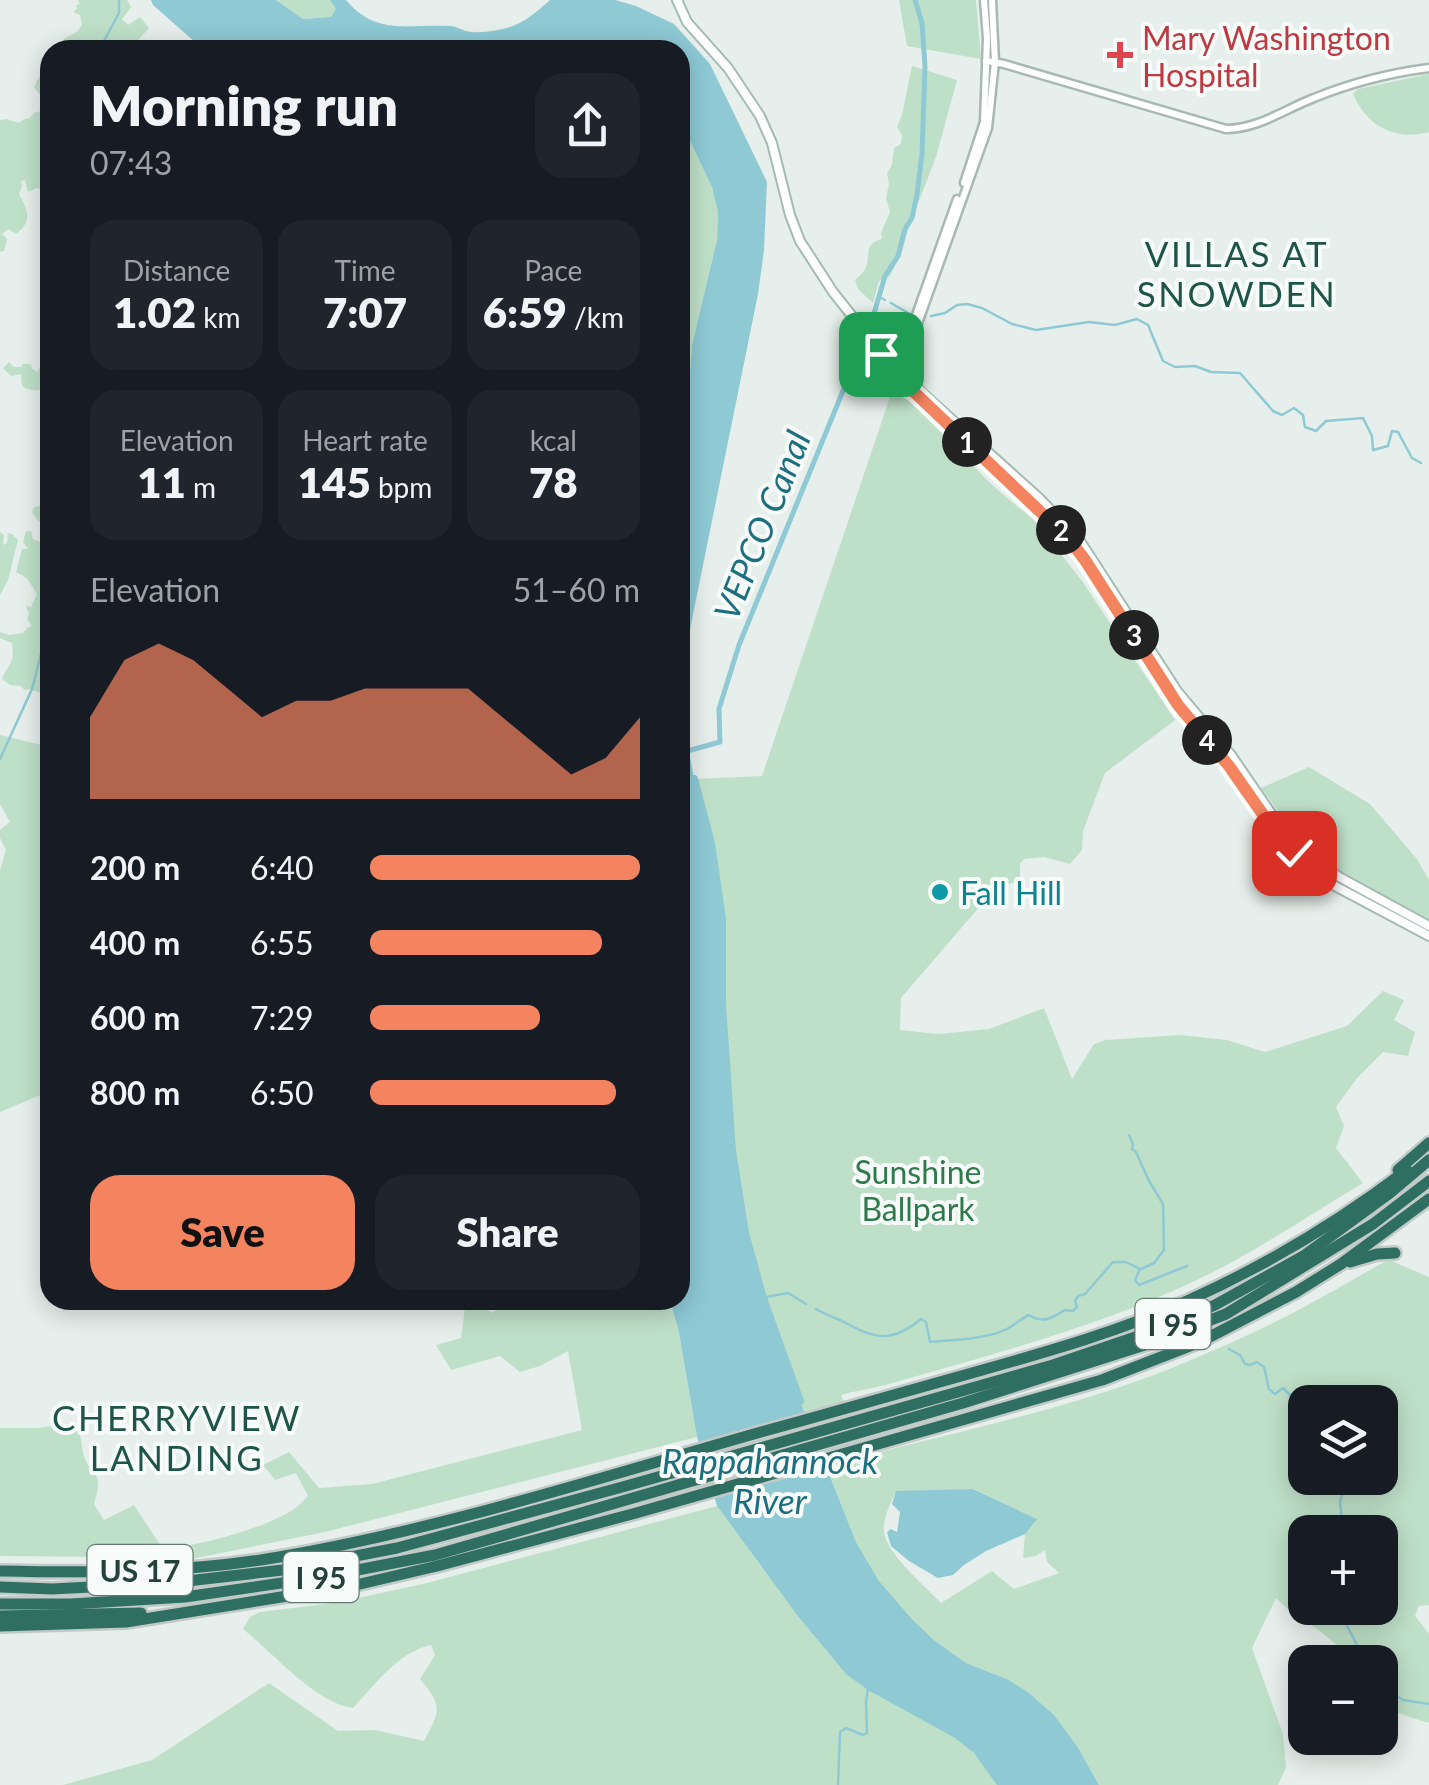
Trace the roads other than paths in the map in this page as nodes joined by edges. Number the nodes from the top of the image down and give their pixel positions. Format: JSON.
{"nodes":[{"id":1,"x":676,"y":0,"type":"edge"},
{"id":2,"x":984,"y":0,"type":"edge"},
{"id":3,"x":992,"y":0,"type":"edge"},
{"id":4,"x":991,"y":62,"type":"junction"},
{"id":5,"x":1429,"y":68,"type":"edge"},
{"id":6,"x":914,"y":340,"type":"junction"},
{"id":7,"x":878,"y":348,"type":"junction"},
{"id":8,"x":903,"y":366,"type":"junction"},
{"id":9,"x":889,"y":372,"type":"junction"},
{"id":10,"x":900,"y":384,"type":"junction"},
{"id":11,"x":948,"y":415,"type":"junction"},
{"id":12,"x":1226,"y":755,"type":"junction"},
{"id":13,"x":1429,"y":926,"type":"edge"},
{"id":14,"x":1429,"y":936,"type":"edge"},
{"id":15,"x":1429,"y":1143,"type":"edge"},
{"id":16,"x":1429,"y":1156,"type":"edge"},
{"id":17,"x":1429,"y":1180,"type":"edge"},
{"id":18,"x":1429,"y":1199,"type":"edge"},
{"id":19,"x":1352,"y":1210,"type":"junction"},
{"id":20,"x":1395,"y":1253,"type":"dead end"},
{"id":21,"x":1341,"y":1264,"type":"junction"},
{"id":22,"x":883,"y":1420,"type":"junction"},
{"id":23,"x":630,"y":1492,"type":"junction"},
{"id":24,"x":278,"y":1557,"type":"joint"},
{"id":25,"x":0,"y":1571,"type":"edge"},
{"id":26,"x":0,"y":1587,"type":"edge"},
{"id":27,"x":0,"y":1604,"type":"edge"},
{"id":28,"x":225,"y":1605,"type":"junction"},
{"id":29,"x":0,"y":1616,"type":"edge"},
{"id":30,"x":0,"y":1626,"type":"edge"}],
"edges":[{"from":1,"to":7,"type":"main road"},
{"from":2,"to":4,"type":"street"},
{"from":3,"to":4,"type":"street"},
{"from":4,"to":5,"type":"street"},
{"from":4,"to":6,"type":"street"},
{"from":4,"to":8,"type":"street"},
{"from":6,"to":8,"type":"street"},
{"from":6,"to":11,"type":"main road"},
{"from":7,"to":8,"type":"main road"},
{"from":7,"to":9,"type":"main road"},
{"from":8,"to":9,"type":"main road"},
{"from":8,"to":10,"type":"main road"},
{"from":8,"to":11,"type":"main road"},
{"from":9,"to":10,"type":"main road"},
{"from":10,"to":12,"type":"main road"},
{"from":11,"to":12,"type":"main road"},
{"from":12,"to":13,"type":"main road"},
{"from":12,"to":14,"type":"main road"},
{"from":15,"to":19,"type":"highway"},
{"from":16,"to":19,"type":"highway","number":"I 95"},
{"from":16,"to":22,"type":"highway","number":"I 95"},
{"from":17,"to":22,"type":"highway","number":"I 95"},
{"from":18,"to":21,"type":"highway","number":"I 95"},
{"from":19,"to":24,"type":"highway","number":"I 95"},
{"from":20,"to":21,"type":"highway"},
{"from":21,"to":28,"type":"highway","number":"I 95"},
{"from":22,"to":23,"type":"highway","number":"I 95"},
{"from":23,"to":26,"type":"highway","number":"I 95"},
{"from":23,"to":27,"type":"highway","number":"I 95"},
{"from":24,"to":25,"type":"highway","number":"US 17"},
{"from":28,"to":29,"type":"highway","number":"I 95"},
{"from":28,"to":30,"type":"highway","number":"US 17"}]}
